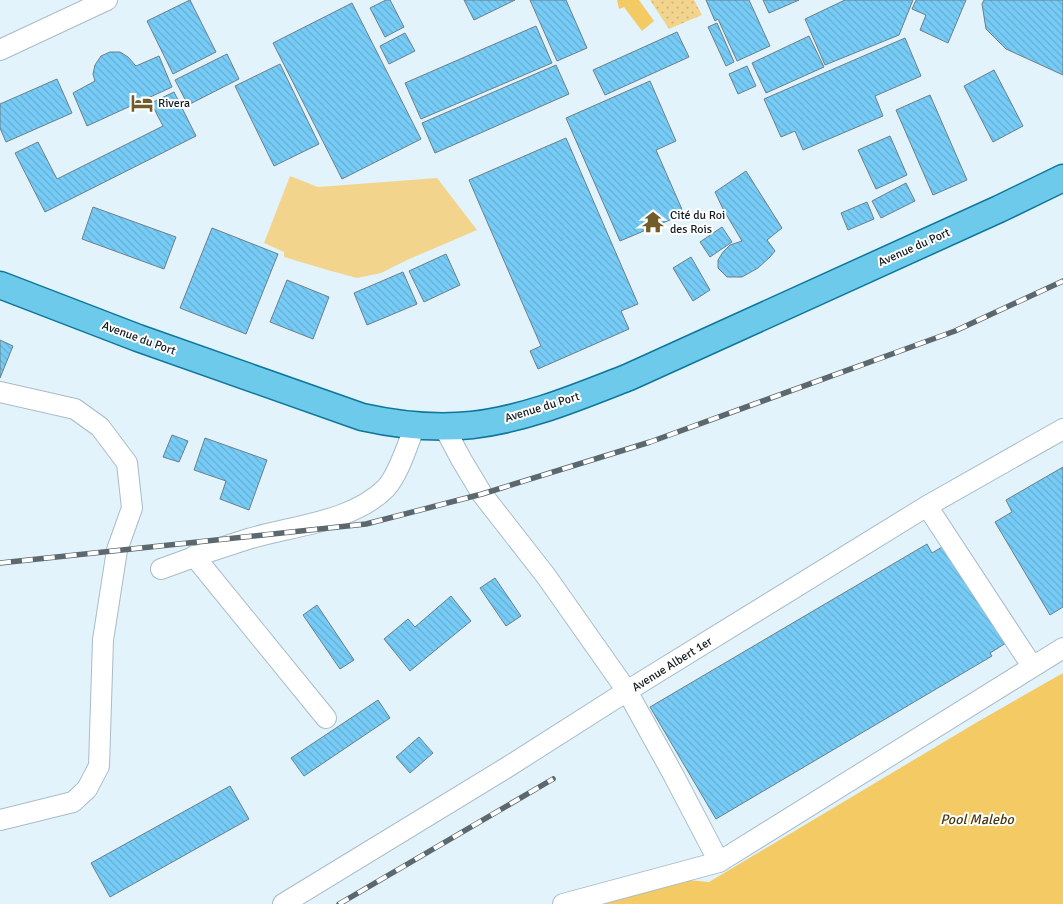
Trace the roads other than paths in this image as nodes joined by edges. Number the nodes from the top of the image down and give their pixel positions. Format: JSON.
{"nodes":[{"id":1,"x":107,"y":0,"type":"edge"},
{"id":2,"x":0,"y":50,"type":"edge"},
{"id":3,"x":1063,"y":178,"type":"edge"},
{"id":4,"x":0,"y":285,"type":"edge"},
{"id":5,"x":0,"y":392,"type":"edge"},
{"id":6,"x":415,"y":426,"type":"junction"},
{"id":7,"x":444,"y":427,"type":"junction"},
{"id":8,"x":1063,"y":428,"type":"edge"},
{"id":9,"x":927,"y":506,"type":"junction"},
{"id":10,"x":194,"y":556,"type":"junction"},
{"id":11,"x":161,"y":568,"type":"dead end"},
{"id":12,"x":1063,"y":648,"type":"edge"},
{"id":13,"x":1032,"y":666,"type":"junction"},
{"id":14,"x":627,"y":691,"type":"junction"},
{"id":15,"x":326,"y":718,"type":"dead end"},
{"id":16,"x":0,"y":820,"type":"edge"},
{"id":17,"x":719,"y":862,"type":"junction"},
{"id":18,"x":283,"y":904,"type":"edge"},
{"id":19,"x":563,"y":904,"type":"edge"}],
"edges":[{"from":1,"to":2,"type":"street"},
{"from":3,"to":7,"type":"main road","name":"Avenue du Port"},
{"from":4,"to":6,"type":"main road","name":"Avenue du Port"},
{"from":5,"to":16,"type":"street"},
{"from":6,"to":7,"type":"main road","name":"Avenue du Port"},
{"from":6,"to":10,"type":"street"},
{"from":7,"to":14,"type":"street"},
{"from":8,"to":9,"type":"street","name":"Avenue Albert 1er"},
{"from":9,"to":13,"type":"street"},
{"from":9,"to":14,"type":"street","name":"Avenue Albert 1er"},
{"from":10,"to":11,"type":"street"},
{"from":10,"to":15,"type":"street"},
{"from":12,"to":13,"type":"street"},
{"from":13,"to":17,"type":"street"},
{"from":14,"to":17,"type":"street"},
{"from":14,"to":18,"type":"street","name":"Avenue Albert 1er"},
{"from":17,"to":19,"type":"street"}]}
